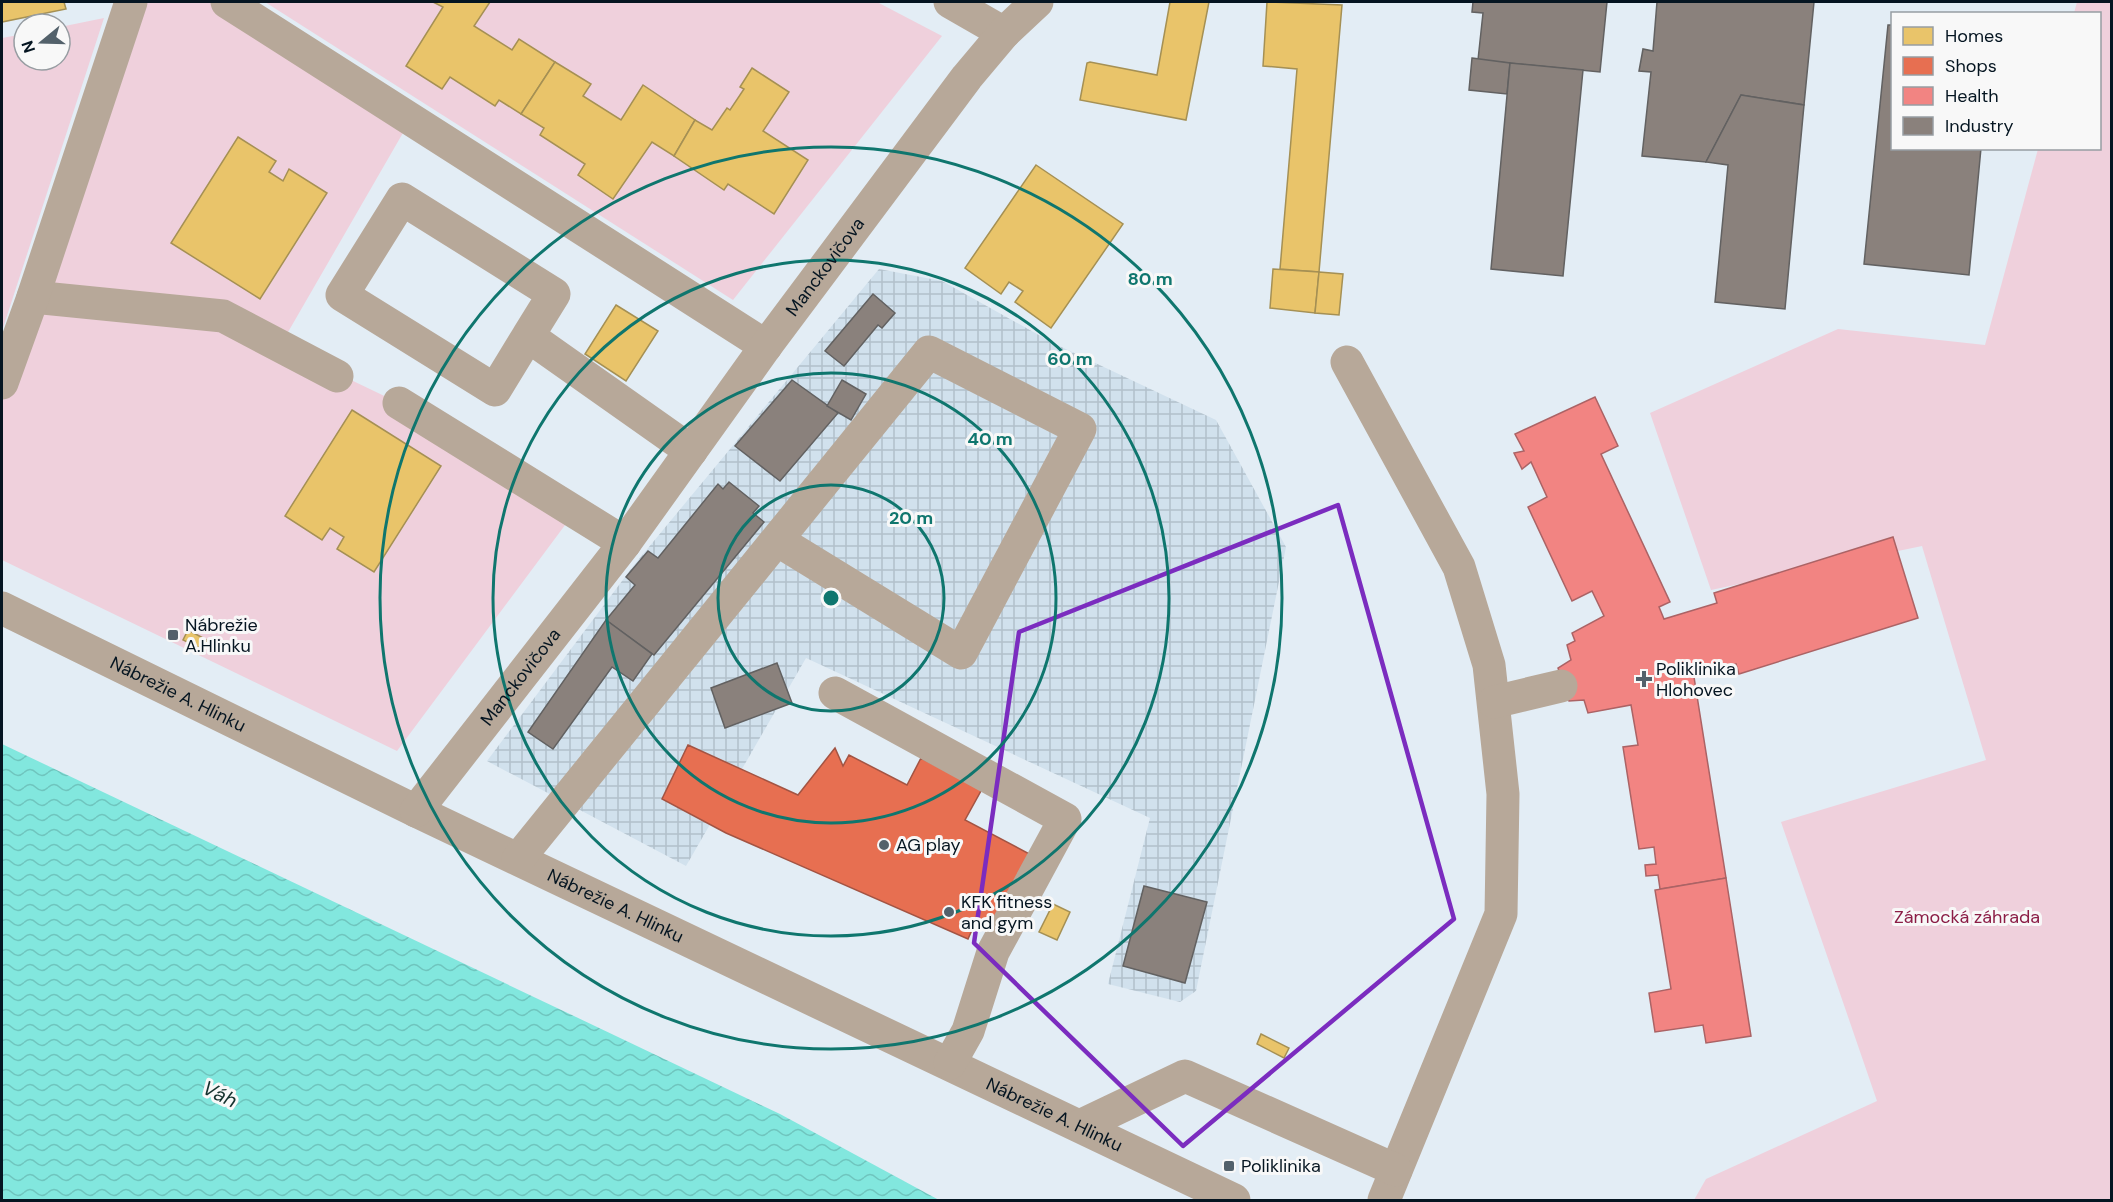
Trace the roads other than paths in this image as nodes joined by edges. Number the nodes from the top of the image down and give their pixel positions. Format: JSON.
{"nodes":[{"id":1,"x":131,"y":2,"type":"edge"},
{"id":2,"x":227,"y":2,"type":"edge"},
{"id":3,"x":950,"y":2,"type":"edge"},
{"id":4,"x":1037,"y":2,"type":"edge"},
{"id":5,"x":1004,"y":33,"type":"junction"},
{"id":6,"x":33,"y":297,"type":"junction"},
{"id":7,"x":528,"y":336,"type":"junction"},
{"id":8,"x":766,"y":346,"type":"junction"},
{"id":9,"x":1347,"y":362,"type":"dead end"},
{"id":10,"x":337,"y":376,"type":"dead end"},
{"id":11,"x":2,"y":383,"type":"edge"},
{"id":12,"x":399,"y":403,"type":"dead end"},
{"id":13,"x":691,"y":451,"type":"junction"},
{"id":14,"x":777,"y":540,"type":"junction"},
{"id":15,"x":625,"y":543,"type":"junction"},
{"id":16,"x":2,"y":608,"type":"edge"},
{"id":17,"x":1561,"y":686,"type":"dead end"},
{"id":18,"x":835,"y":693,"type":"dead end"},
{"id":19,"x":1494,"y":702,"type":"junction"},
{"id":20,"x":416,"y":811,"type":"junction"},
{"id":21,"x":518,"y":859,"type":"junction"},
{"id":22,"x":950,"y":1063,"type":"junction"},
{"id":23,"x":1080,"y":1126,"type":"junction"},
{"id":24,"x":1396,"y":1170,"type":"junction"},
{"id":25,"x":1234,"y":1200,"type":"edge"},
{"id":26,"x":1384,"y":1200,"type":"edge"}],
"edges":[{"from":1,"to":6,"type":"street"},
{"from":2,"to":8,"type":"street"},
{"from":3,"to":5,"type":"street"},
{"from":4,"to":5,"type":"street","name":"Manckovičova"},
{"from":5,"to":8,"type":"street","name":"Manckovičova"},
{"from":6,"to":10,"type":"street"},
{"from":6,"to":11,"type":"street"},
{"from":7,"to":7,"type":"street"},
{"from":7,"to":13,"type":"street"},
{"from":8,"to":13,"type":"street","name":"Manckovičova"},
{"from":9,"to":19,"type":"street"},
{"from":12,"to":15,"type":"street"},
{"from":13,"to":15,"type":"street","name":"Manckovičova"},
{"from":14,"to":14,"type":"street"},
{"from":14,"to":21,"type":"street"},
{"from":15,"to":20,"type":"street","name":"Manckovičova"},
{"from":16,"to":20,"type":"street","name":"Nábrežie A. Hlinku"},
{"from":17,"to":19,"type":"street"},
{"from":18,"to":22,"type":"street"},
{"from":19,"to":24,"type":"street"},
{"from":20,"to":21,"type":"street","name":"Nábrežie A. Hlinku"},
{"from":21,"to":22,"type":"street","name":"Nábrežie A. Hlinku"},
{"from":22,"to":23,"type":"street","name":"Nábrežie A. Hlinku"},
{"from":23,"to":24,"type":"street"},
{"from":23,"to":25,"type":"street","name":"Nábrežie A. Hlinku"},
{"from":24,"to":26,"type":"street"}]}
